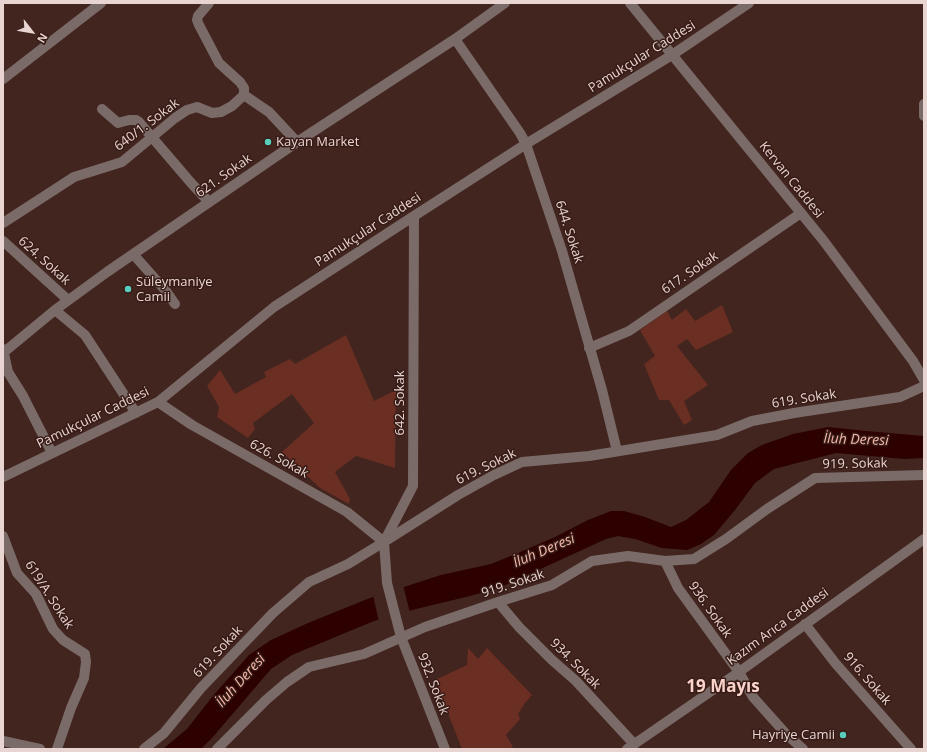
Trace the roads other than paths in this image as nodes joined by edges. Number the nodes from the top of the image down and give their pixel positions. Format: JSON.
{"nodes":[{"id":1,"x":209,"y":3,"type":"edge"},
{"id":2,"x":505,"y":3,"type":"edge"},
{"id":3,"x":630,"y":3,"type":"edge"},
{"id":4,"x":748,"y":3,"type":"edge"},
{"id":5,"x":99,"y":4,"type":"edge"},
{"id":6,"x":455,"y":39,"type":"junction"},
{"id":7,"x":672,"y":55,"type":"junction"},
{"id":8,"x":3,"y":79,"type":"edge"},
{"id":9,"x":244,"y":95,"type":"junction"},
{"id":10,"x":924,"y":104,"type":"edge"},
{"id":11,"x":102,"y":109,"type":"dead end"},
{"id":12,"x":924,"y":116,"type":"edge"},
{"id":13,"x":152,"y":137,"type":"junction"},
{"id":14,"x":296,"y":142,"type":"junction"},
{"id":15,"x":526,"y":144,"type":"junction"},
{"id":16,"x":209,"y":202,"type":"junction"},
{"id":17,"x":801,"y":213,"type":"junction"},
{"id":18,"x":414,"y":216,"type":"junction"},
{"id":19,"x":3,"y":223,"type":"edge"},
{"id":20,"x":3,"y":241,"type":"edge"},
{"id":21,"x":133,"y":254,"type":"junction"},
{"id":22,"x":68,"y":300,"type":"junction"},
{"id":23,"x":175,"y":304,"type":"dead end"},
{"id":24,"x":55,"y":310,"type":"junction"},
{"id":25,"x":589,"y":348,"type":"junction"},
{"id":26,"x":3,"y":351,"type":"edge"},
{"id":27,"x":924,"y":380,"type":"edge"},
{"id":28,"x":924,"y":386,"type":"edge"},
{"id":29,"x":158,"y":402,"type":"junction"},
{"id":30,"x":136,"y":413,"type":"junction"},
{"id":31,"x":617,"y":451,"type":"junction"},
{"id":32,"x":52,"y":453,"type":"junction"},
{"id":33,"x":924,"y":475,"type":"edge"},
{"id":34,"x":3,"y":477,"type":"edge"},
{"id":35,"x":3,"y":536,"type":"edge"},
{"id":36,"x":924,"y":539,"type":"edge"},
{"id":37,"x":384,"y":542,"type":"junction"},
{"id":38,"x":665,"y":560,"type":"junction"},
{"id":39,"x":498,"y":602,"type":"junction"},
{"id":40,"x":805,"y":624,"type":"junction"},
{"id":41,"x":400,"y":632,"type":"junction"},
{"id":42,"x":739,"y":672,"type":"junction"},
{"id":43,"x":3,"y":741,"type":"edge"},
{"id":44,"x":630,"y":747,"type":"edge"},
{"id":45,"x":40,"y":749,"type":"edge"},
{"id":46,"x":57,"y":749,"type":"edge"},
{"id":47,"x":144,"y":749,"type":"edge"},
{"id":48,"x":217,"y":749,"type":"edge"},
{"id":49,"x":445,"y":749,"type":"edge"},
{"id":50,"x":803,"y":749,"type":"edge"},
{"id":51,"x":912,"y":749,"type":"edge"}],
"edges":[{"from":1,"to":9,"type":"street"},
{"from":2,"to":6,"type":"street","name":"621. Sokak"},
{"from":3,"to":7,"type":"street","name":"Kervan Caddesi"},
{"from":4,"to":7,"type":"street","name":"Pamukçular Caddesi"},
{"from":5,"to":8,"type":"street"},
{"from":6,"to":14,"type":"street","name":"621. Sokak"},
{"from":6,"to":15,"type":"street","name":"644. Sokak"},
{"from":7,"to":15,"type":"street","name":"Pamukçular Caddesi"},
{"from":7,"to":17,"type":"street","name":"Kervan Caddesi"},
{"from":9,"to":13,"type":"street","name":"640/1. Sokak"},
{"from":9,"to":14,"type":"street"},
{"from":10,"to":12,"type":"street"},
{"from":11,"to":13,"type":"street"},
{"from":13,"to":16,"type":"street"},
{"from":13,"to":19,"type":"street","name":"640/1. Sokak"},
{"from":14,"to":16,"type":"street","name":"621. Sokak"},
{"from":15,"to":18,"type":"street","name":"Pamukçular Caddesi"},
{"from":15,"to":25,"type":"street","name":"644. Sokak"},
{"from":16,"to":21,"type":"street","name":"621. Sokak"},
{"from":17,"to":25,"type":"street","name":"617. Sokak"},
{"from":17,"to":27,"type":"street","name":"Kervan Caddesi"},
{"from":18,"to":29,"type":"street","name":"Pamukçular Caddesi"},
{"from":18,"to":37,"type":"street","name":"642. Sokak"},
{"from":20,"to":22,"type":"street","name":"624. Sokak"},
{"from":21,"to":22,"type":"street","name":"621. Sokak"},
{"from":21,"to":23,"type":"street"},
{"from":22,"to":24,"type":"street","name":"621. Sokak"},
{"from":24,"to":26,"type":"street","name":"621. Sokak"},
{"from":24,"to":30,"type":"street"},
{"from":25,"to":31,"type":"street","name":"644. Sokak"},
{"from":26,"to":32,"type":"street"},
{"from":28,"to":31,"type":"street","name":"619. Sokak"},
{"from":29,"to":30,"type":"street","name":"Pamukçular Caddesi"},
{"from":29,"to":37,"type":"street","name":"626. Sokak"},
{"from":30,"to":32,"type":"street","name":"Pamukçular Caddesi"},
{"from":31,"to":37,"type":"street","name":"619. Sokak"},
{"from":32,"to":34,"type":"street","name":"Pamukçular Caddesi"},
{"from":33,"to":38,"type":"street","name":"919. Sokak"},
{"from":35,"to":46,"type":"street","name":"619/A. Sokak"},
{"from":36,"to":40,"type":"street","name":"Kazım Arıca Caddesi"},
{"from":37,"to":41,"type":"street","name":"932. Sokak"},
{"from":37,"to":47,"type":"street","name":"619. Sokak"},
{"from":38,"to":39,"type":"street","name":"919. Sokak"},
{"from":38,"to":42,"type":"street","name":"936. Sokak"},
{"from":39,"to":41,"type":"street","name":"919. Sokak"},
{"from":39,"to":44,"type":"street","name":"934. Sokak"},
{"from":40,"to":42,"type":"street","name":"Kazım Arıca Caddesi"},
{"from":40,"to":51,"type":"street","name":"916. Sokak"},
{"from":41,"to":48,"type":"street","name":"919. Sokak"},
{"from":41,"to":49,"type":"street","name":"932. Sokak"},
{"from":42,"to":44,"type":"street","name":"Kazım Arıca Caddesi"},
{"from":42,"to":50,"type":"street","name":"936. Sokak"},
{"from":43,"to":45,"type":"street"}]}
